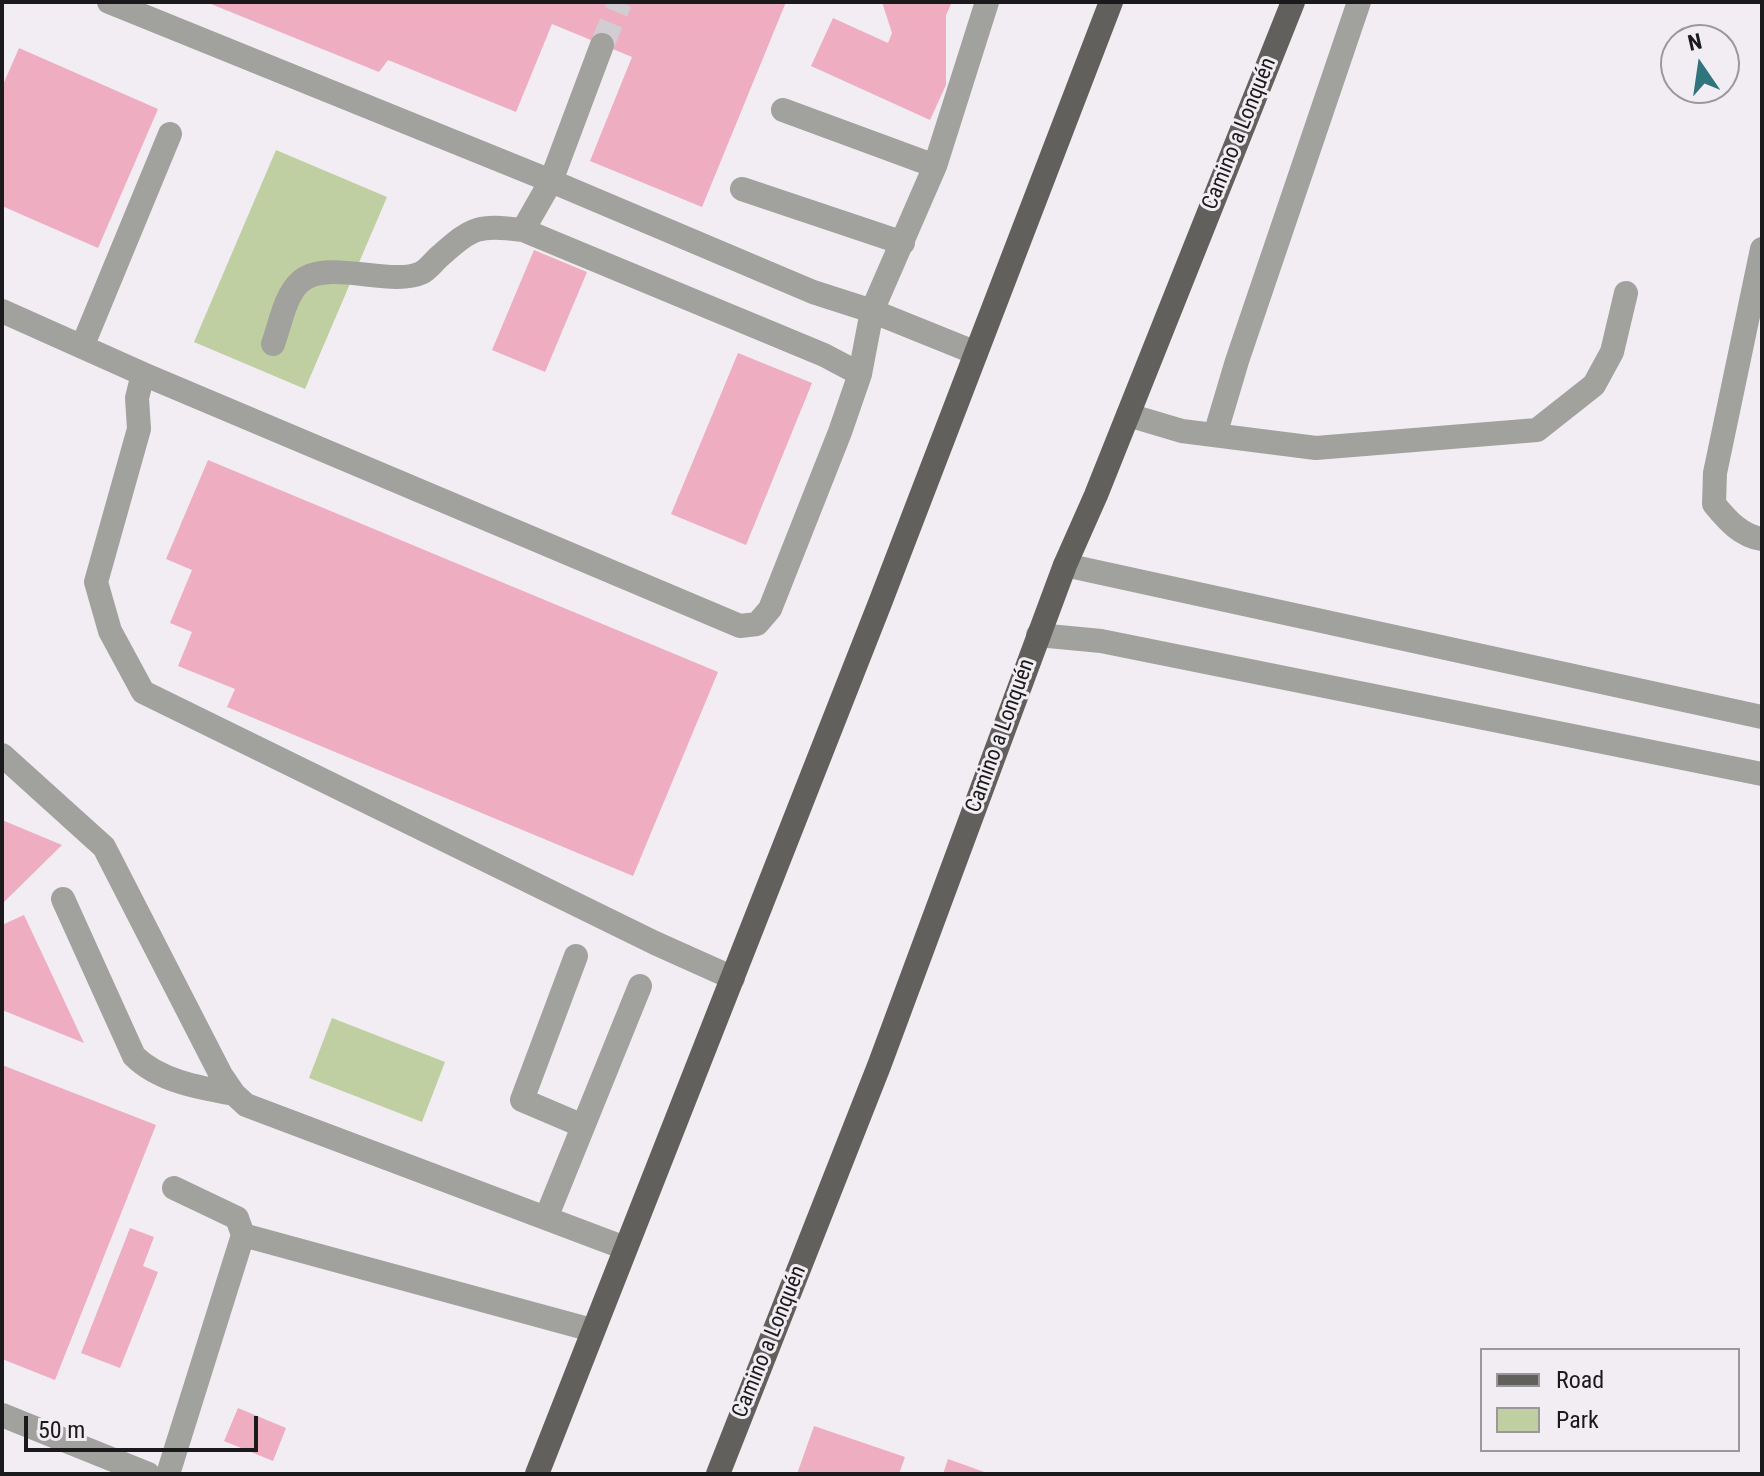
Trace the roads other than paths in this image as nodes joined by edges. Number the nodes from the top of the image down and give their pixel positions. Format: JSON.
{"nodes":[{"id":1,"x":109,"y":2,"type":"edge"},
{"id":2,"x":987,"y":2,"type":"edge"},
{"id":3,"x":1111,"y":2,"type":"edge"},
{"id":4,"x":1293,"y":2,"type":"edge"},
{"id":5,"x":1359,"y":2,"type":"edge"},
{"id":6,"x":602,"y":45,"type":"tunnel mouth"},
{"id":7,"x":783,"y":110,"type":"dead end"},
{"id":8,"x":170,"y":134,"type":"dead end"},
{"id":9,"x":935,"y":166,"type":"junction"},
{"id":10,"x":551,"y":181,"type":"junction"},
{"id":11,"x":742,"y":189,"type":"dead end"},
{"id":12,"x":523,"y":230,"type":"junction"},
{"id":13,"x":903,"y":243,"type":"junction"},
{"id":14,"x":1762,"y":249,"type":"edge"},
{"id":15,"x":1626,"y":293,"type":"dead end"},
{"id":16,"x":2,"y":311,"type":"edge"},
{"id":17,"x":872,"y":311,"type":"junction"},
{"id":18,"x":273,"y":344,"type":"dead end"},
{"id":19,"x":82,"y":347,"type":"junction"},
{"id":20,"x":976,"y":353,"type":"junction"},
{"id":21,"x":143,"y":374,"type":"junction"},
{"id":22,"x":860,"y":374,"type":"junction"},
{"id":23,"x":1128,"y":415,"type":"junction"},
{"id":24,"x":1215,"y":435,"type":"junction"},
{"id":25,"x":1762,"y":539,"type":"edge"},
{"id":26,"x":1065,"y":565,"type":"junction"},
{"id":27,"x":1038,"y":635,"type":"junction"},
{"id":28,"x":1762,"y":717,"type":"edge"},
{"id":29,"x":2,"y":755,"type":"edge"},
{"id":30,"x":1762,"y":774,"type":"edge"},
{"id":31,"x":63,"y":899,"type":"dead end"},
{"id":32,"x":576,"y":956,"type":"dead end"},
{"id":33,"x":733,"y":978,"type":"junction"},
{"id":34,"x":640,"y":986,"type":"dead end"},
{"id":35,"x":234,"y":1094,"type":"junction"},
{"id":36,"x":583,"y":1126,"type":"junction"},
{"id":37,"x":174,"y":1188,"type":"dead end"},
{"id":38,"x":546,"y":1218,"type":"junction"},
{"id":39,"x":243,"y":1235,"type":"junction"},
{"id":40,"x":625,"y":1248,"type":"junction"},
{"id":41,"x":592,"y":1330,"type":"junction"},
{"id":42,"x":2,"y":1415,"type":"edge"},
{"id":43,"x":148,"y":1474,"type":"edge"},
{"id":44,"x":168,"y":1474,"type":"edge"},
{"id":45,"x":537,"y":1474,"type":"edge"},
{"id":46,"x":718,"y":1474,"type":"edge"}],
"edges":[{"from":1,"to":10,"type":"street"},
{"from":2,"to":9,"type":"street"},
{"from":3,"to":20,"type":"main road"},
{"from":4,"to":23,"type":"main road","name":"Camino a Lonquén"},
{"from":5,"to":24,"type":"street"},
{"from":6,"to":10,"type":"street"},
{"from":7,"to":9,"type":"street"},
{"from":8,"to":19,"type":"street"},
{"from":9,"to":13,"type":"street"},
{"from":10,"to":12,"type":"street"},
{"from":10,"to":17,"type":"street"},
{"from":11,"to":13,"type":"street"},
{"from":12,"to":18,"type":"street"},
{"from":12,"to":22,"type":"street"},
{"from":13,"to":17,"type":"street"},
{"from":14,"to":25,"type":"street"},
{"from":15,"to":24,"type":"street"},
{"from":16,"to":19,"type":"street"},
{"from":17,"to":20,"type":"street"},
{"from":17,"to":22,"type":"street"},
{"from":19,"to":21,"type":"street"},
{"from":20,"to":33,"type":"main road"},
{"from":21,"to":22,"type":"street"},
{"from":21,"to":33,"type":"street"},
{"from":23,"to":24,"type":"street"},
{"from":23,"to":26,"type":"main road","name":"Camino a Lonquén"},
{"from":26,"to":27,"type":"main road","name":"Camino a Lonquén"},
{"from":26,"to":28,"type":"street"},
{"from":27,"to":30,"type":"street"},
{"from":27,"to":46,"type":"main road","name":"Camino a Lonquén"},
{"from":29,"to":35,"type":"street"},
{"from":31,"to":35,"type":"street"},
{"from":32,"to":36,"type":"street"},
{"from":33,"to":40,"type":"main road"},
{"from":34,"to":36,"type":"street"},
{"from":35,"to":38,"type":"street"},
{"from":36,"to":38,"type":"street"},
{"from":37,"to":39,"type":"street"},
{"from":38,"to":40,"type":"street"},
{"from":39,"to":41,"type":"street"},
{"from":39,"to":44,"type":"street"},
{"from":40,"to":41,"type":"main road"},
{"from":41,"to":45,"type":"main road"},
{"from":42,"to":43,"type":"street"}]}
